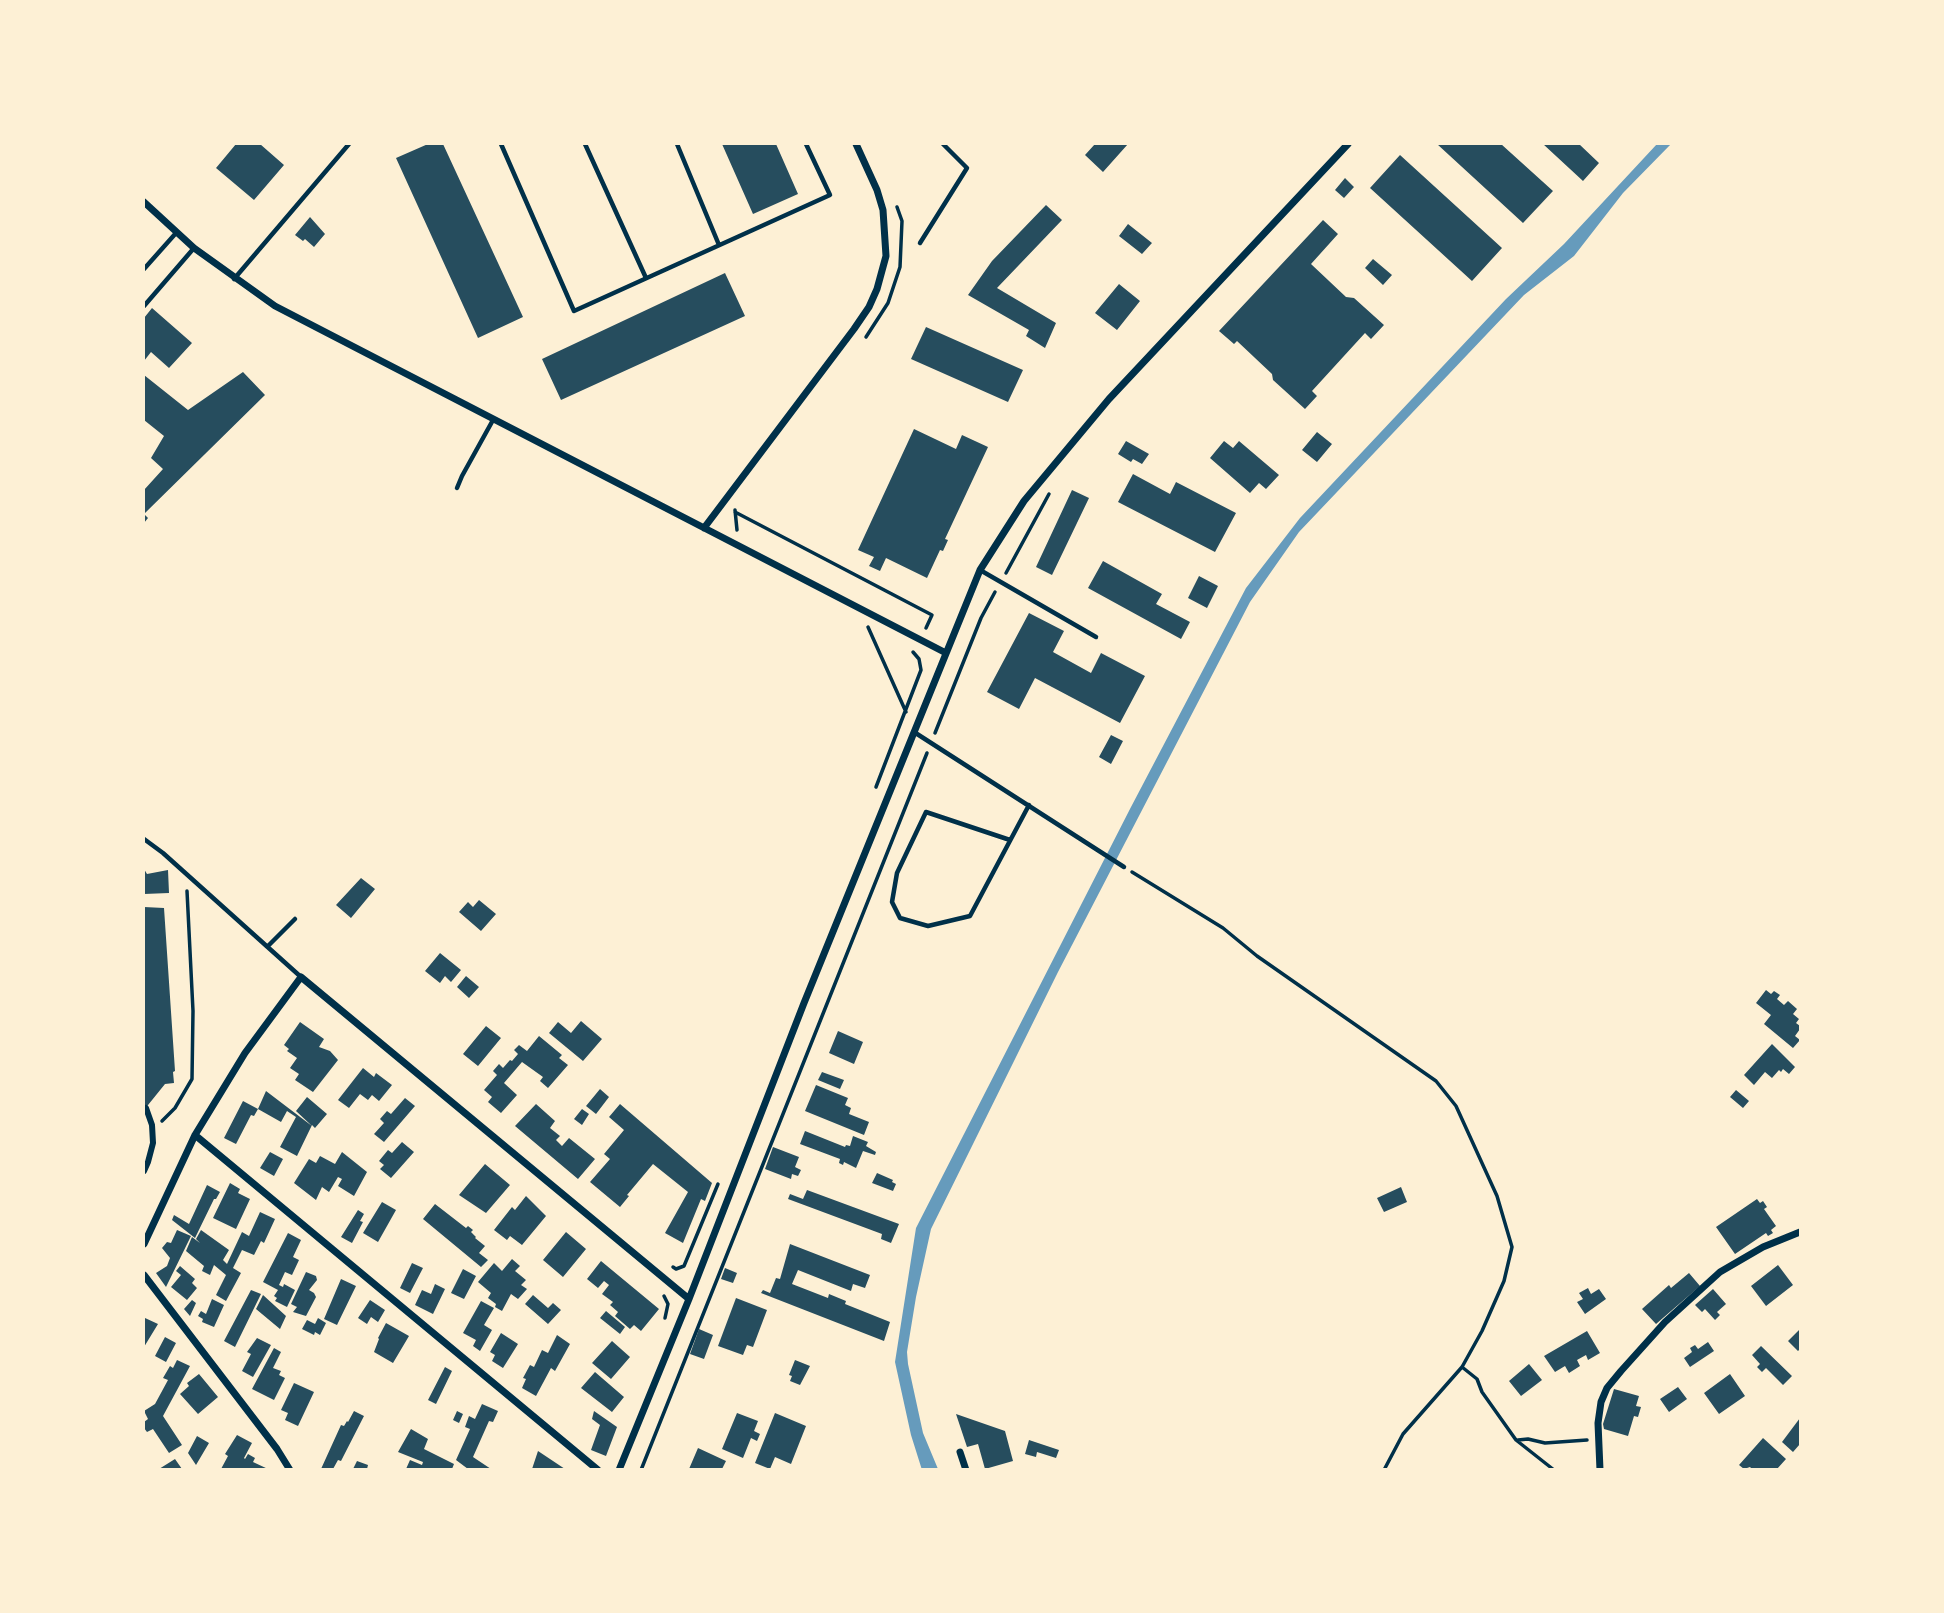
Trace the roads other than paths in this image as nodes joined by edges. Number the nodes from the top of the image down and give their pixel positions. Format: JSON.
{"nodes":[{"id":1,"x":349,"y":144,"type":"edge"},
{"id":2,"x":501,"y":144,"type":"edge"},
{"id":3,"x":585,"y":144,"type":"edge"},
{"id":4,"x":677,"y":144,"type":"edge"},
{"id":5,"x":806,"y":144,"type":"edge"},
{"id":6,"x":856,"y":144,"type":"edge"},
{"id":7,"x":943,"y":144,"type":"edge"},
{"id":8,"x":1348,"y":144,"type":"edge"},
{"id":9,"x":144,"y":202,"type":"edge"},
{"id":10,"x":176,"y":233,"type":"junction"},
{"id":11,"x":919,"y":243,"type":"dead end"},
{"id":12,"x":719,"y":245,"type":"junction"},
{"id":13,"x":194,"y":248,"type":"junction"},
{"id":14,"x":144,"y":269,"type":"edge"},
{"id":15,"x":646,"y":278,"type":"junction"},
{"id":16,"x":234,"y":279,"type":"junction"},
{"id":17,"x":144,"y":306,"type":"edge"},
{"id":18,"x":493,"y":420,"type":"junction"},
{"id":19,"x":457,"y":488,"type":"dead end"},
{"id":20,"x":704,"y":527,"type":"junction"},
{"id":21,"x":980,"y":570,"type":"junction"},
{"id":22,"x":1096,"y":637,"type":"dead end"},
{"id":23,"x":946,"y":653,"type":"junction"},
{"id":24,"x":914,"y":732,"type":"junction"},
{"id":25,"x":1029,"y":805,"type":"junction"},
{"id":26,"x":144,"y":839,"type":"edge"},
{"id":27,"x":1010,"y":840,"type":"junction"},
{"id":28,"x":1124,"y":867,"type":"road end"},
{"id":29,"x":295,"y":919,"type":"dead end"},
{"id":30,"x":268,"y":946,"type":"junction"},
{"id":31,"x":301,"y":977,"type":"junction"},
{"id":32,"x":144,"y":1110,"type":"edge"},
{"id":33,"x":195,"y":1135,"type":"junction"},
{"id":34,"x":144,"y":1171,"type":"edge"},
{"id":35,"x":1801,"y":1232,"type":"edge"},
{"id":36,"x":144,"y":1244,"type":"edge"},
{"id":37,"x":144,"y":1275,"type":"edge"},
{"id":38,"x":689,"y":1299,"type":"junction"},
{"id":39,"x":960,"y":1452,"type":"dead end"},
{"id":40,"x":290,"y":1469,"type":"edge"},
{"id":41,"x":598,"y":1469,"type":"edge"},
{"id":42,"x":619,"y":1469,"type":"edge"},
{"id":43,"x":966,"y":1469,"type":"edge"},
{"id":44,"x":1600,"y":1469,"type":"edge"}],
"edges":[{"from":1,"to":16,"type":"lane"},
{"from":2,"to":15,"type":"lane"},
{"from":3,"to":15,"type":"lane"},
{"from":4,"to":12,"type":"lane"},
{"from":5,"to":12,"type":"lane"},
{"from":6,"to":20,"type":"street"},
{"from":7,"to":11,"type":"lane"},
{"from":8,"to":21,"type":"street"},
{"from":9,"to":10,"type":"street"},
{"from":10,"to":13,"type":"street"},
{"from":10,"to":14,"type":"lane"},
{"from":12,"to":15,"type":"lane"},
{"from":13,"to":16,"type":"street"},
{"from":13,"to":17,"type":"lane"},
{"from":16,"to":18,"type":"street"},
{"from":18,"to":19,"type":"lane"},
{"from":18,"to":20,"type":"street"},
{"from":20,"to":23,"type":"street"},
{"from":21,"to":22,"type":"lane"},
{"from":21,"to":23,"type":"street"},
{"from":23,"to":24,"type":"street"},
{"from":24,"to":25,"type":"lane"},
{"from":24,"to":38,"type":"street"},
{"from":25,"to":27,"type":"lane"},
{"from":25,"to":28,"type":"lane"},
{"from":26,"to":30,"type":"lane"},
{"from":27,"to":27,"type":"lane"},
{"from":29,"to":30,"type":"lane"},
{"from":30,"to":31,"type":"lane"},
{"from":31,"to":33,"type":"street"},
{"from":31,"to":38,"type":"street"},
{"from":32,"to":34,"type":"street"},
{"from":33,"to":36,"type":"street"},
{"from":33,"to":41,"type":"street"},
{"from":35,"to":44,"type":"street"},
{"from":37,"to":40,"type":"street"},
{"from":38,"to":42,"type":"street"},
{"from":39,"to":43,"type":"street"}]}
